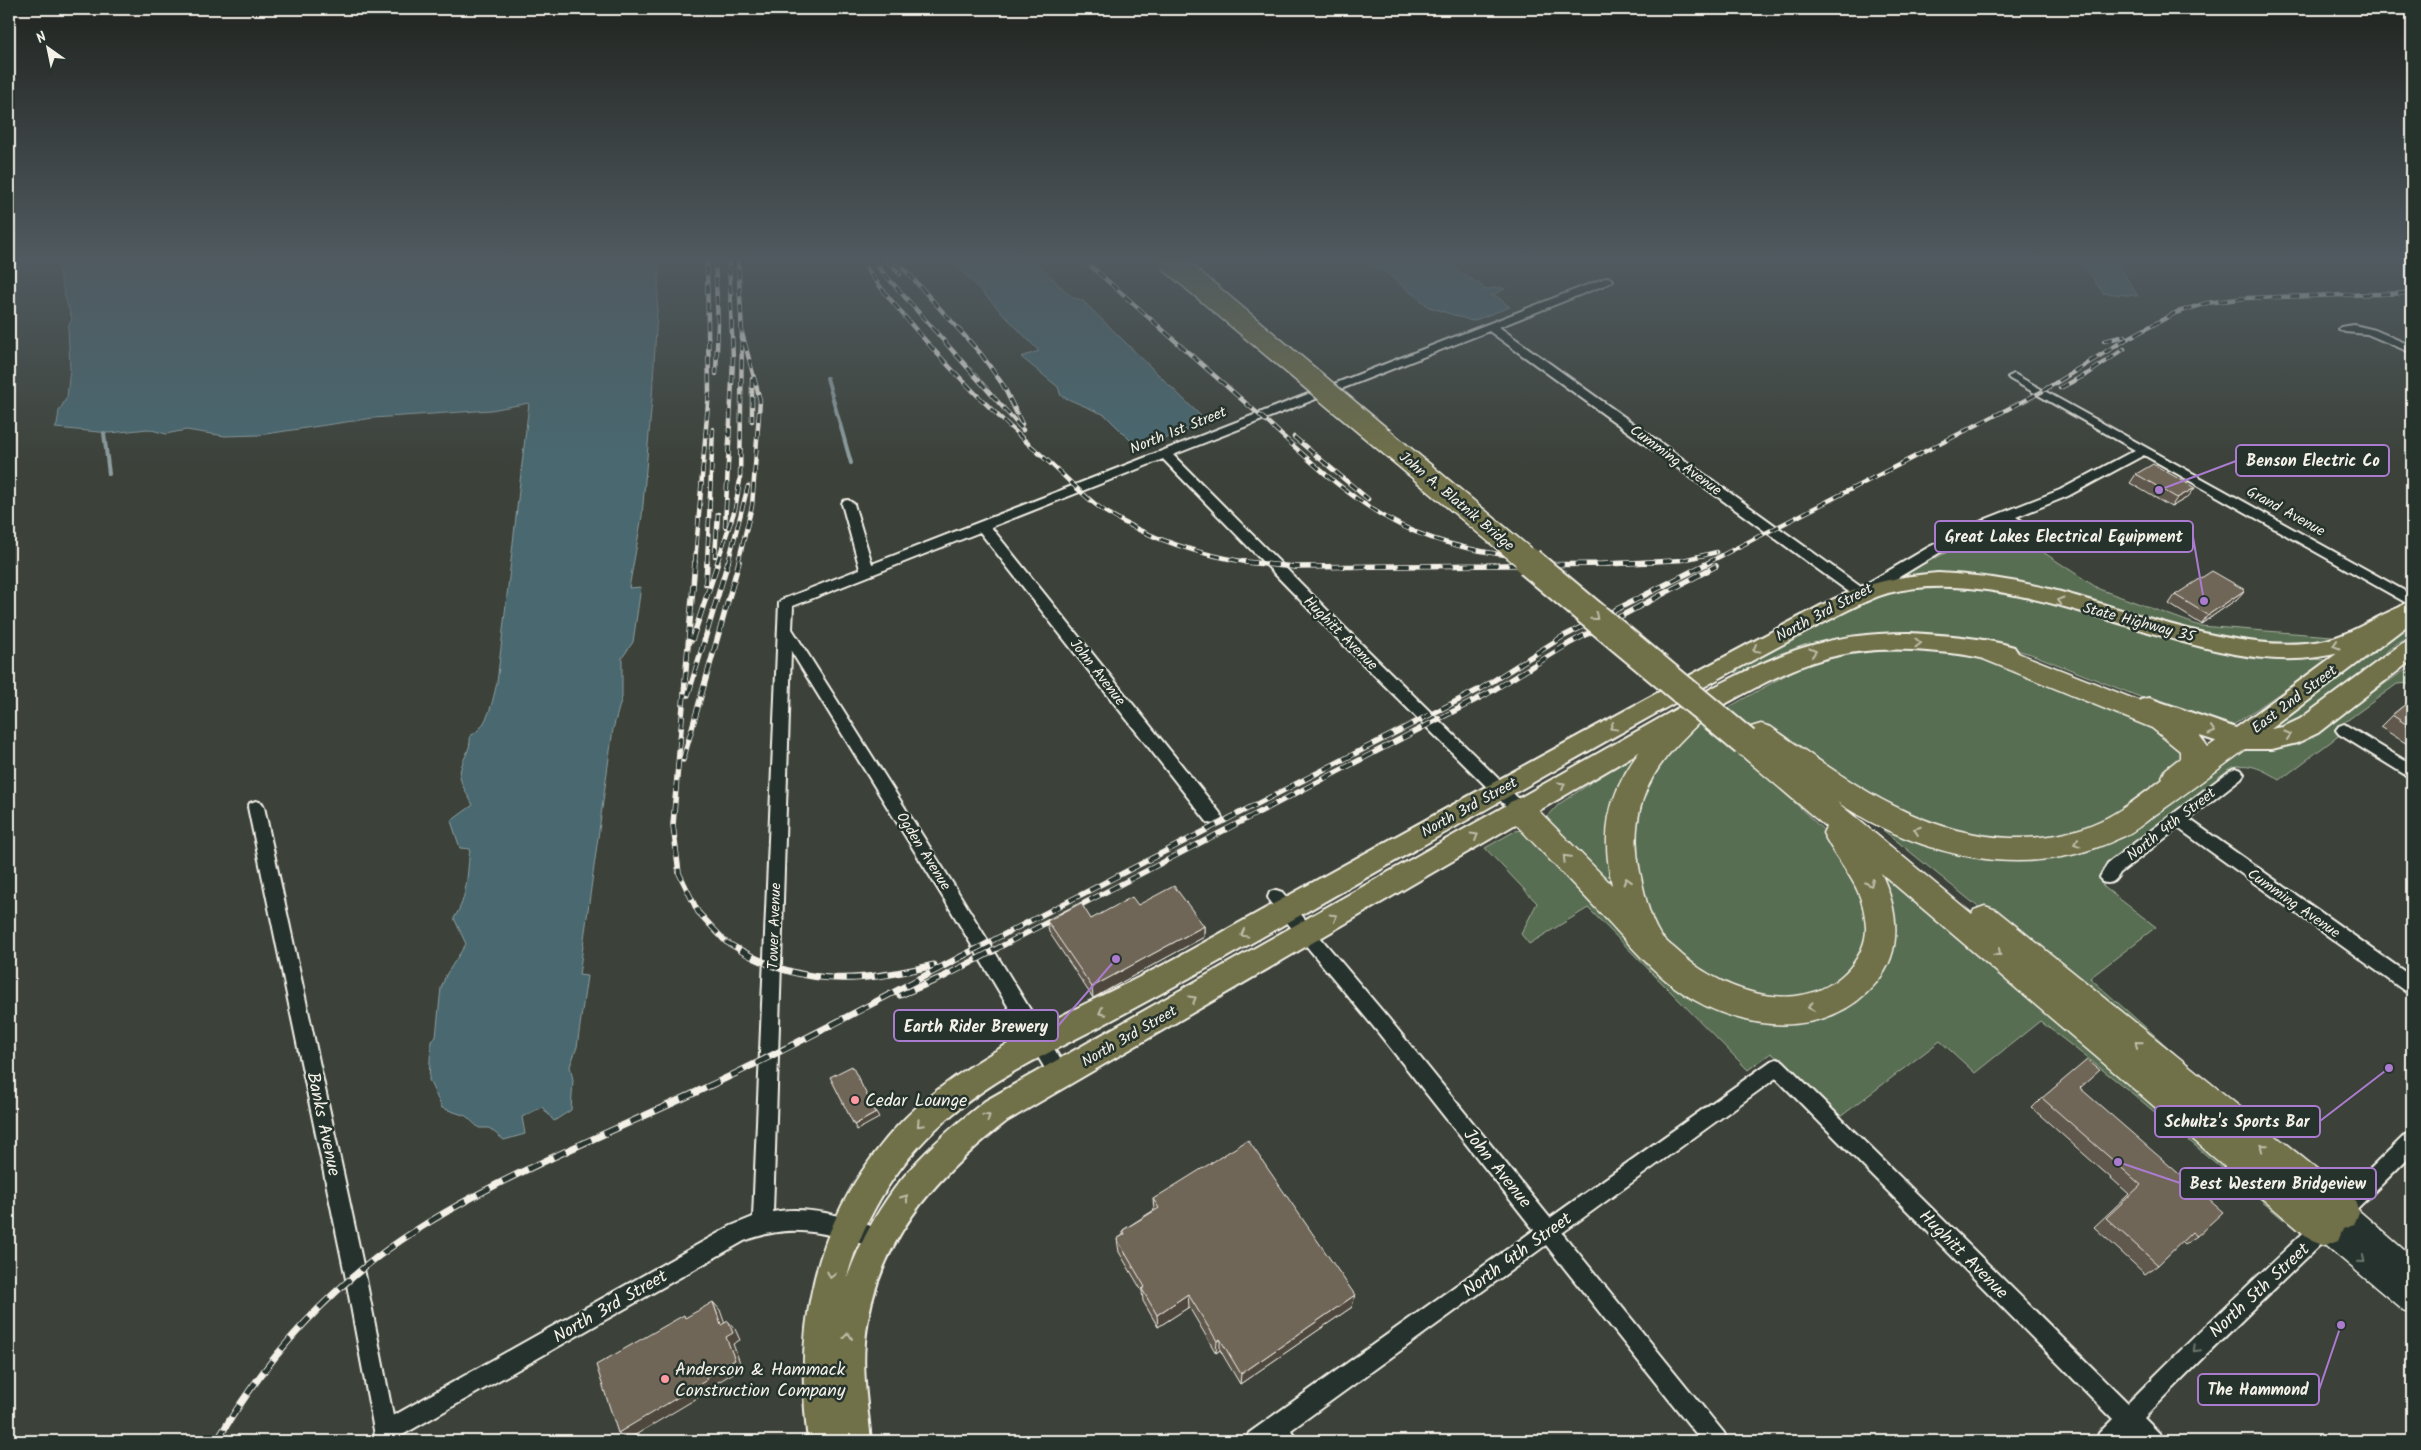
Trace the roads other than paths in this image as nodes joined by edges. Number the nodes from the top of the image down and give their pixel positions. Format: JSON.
{"nodes":[{"id":1,"x":1252,"y":328,"type":"edge"},
{"id":2,"x":1269,"y":328,"type":"edge"},
{"id":3,"x":1486,"y":328,"type":"edge"},
{"id":4,"x":1492,"y":328,"type":"edge"},
{"id":5,"x":2345,"y":329,"type":"dead end"},
{"id":6,"x":2412,"y":350,"type":"edge"},
{"id":7,"x":2014,"y":377,"type":"dead end"},
{"id":8,"x":2144,"y":450,"type":"junction"},
{"id":9,"x":1164,"y":454,"type":"junction"},
{"id":10,"x":848,"y":504,"type":"dead end"},
{"id":11,"x":2005,"y":516,"type":"junction"},
{"id":12,"x":982,"y":525,"type":"junction"},
{"id":13,"x":2038,"y":538,"type":"dead end"},
{"id":14,"x":867,"y":571,"type":"junction"},
{"id":15,"x":1861,"y":594,"type":"junction"},
{"id":16,"x":2412,"y":600,"type":"edge"},
{"id":17,"x":2412,"y":610,"type":"edge"},
{"id":18,"x":785,"y":629,"type":"junction"},
{"id":19,"x":2412,"y":648,"type":"edge"},
{"id":20,"x":1985,"y":649,"type":"junction"},
{"id":21,"x":1698,"y":707,"type":"junction"},
{"id":22,"x":2344,"y":730,"type":"dead end"},
{"id":23,"x":1753,"y":738,"type":"junction"},
{"id":24,"x":2240,"y":739,"type":"junction"},
{"id":25,"x":2412,"y":773,"type":"edge"},
{"id":26,"x":2236,"y":774,"type":"dead end"},
{"id":27,"x":1510,"y":800,"type":"junction"},
{"id":28,"x":256,"y":807,"type":"dead end"},
{"id":29,"x":1214,"y":818,"type":"dead end"},
{"id":30,"x":2177,"y":820,"type":"junction"},
{"id":31,"x":2121,"y":823,"type":"junction"},
{"id":32,"x":2108,"y":877,"type":"dead end"},
{"id":33,"x":1281,"y":904,"type":"junction"},
{"id":34,"x":1306,"y":934,"type":"junction"},
{"id":35,"x":1649,"y":943,"type":"junction"},
{"id":36,"x":2412,"y":987,"type":"edge"},
{"id":37,"x":1041,"y":1044,"type":"junction"},
{"id":38,"x":1777,"y":1067,"type":"joint"},
{"id":39,"x":1060,"y":1076,"type":"junction"},
{"id":40,"x":2412,"y":1141,"type":"edge"},
{"id":41,"x":2333,"y":1220,"type":"junction"},
{"id":42,"x":763,"y":1223,"type":"junction"},
{"id":43,"x":846,"y":1229,"type":"junction"},
{"id":44,"x":1548,"y":1231,"type":"junction"},
{"id":45,"x":879,"y":1239,"type":"junction"},
{"id":46,"x":2412,"y":1272,"type":"edge"},
{"id":47,"x":2412,"y":1301,"type":"edge"},
{"id":48,"x":2129,"y":1419,"type":"junction"},
{"id":49,"x":1282,"y":1434,"type":"edge"},
{"id":50,"x":386,"y":1437,"type":"edge"},
{"id":51,"x":825,"y":1441,"type":"edge"},
{"id":52,"x":854,"y":1441,"type":"edge"},
{"id":53,"x":1258,"y":1441,"type":"edge"},
{"id":54,"x":1716,"y":1441,"type":"edge"},
{"id":55,"x":2107,"y":1441,"type":"edge"},
{"id":56,"x":2151,"y":1441,"type":"edge"}],
"edges":[{"from":1,"to":23,"type":"highway","name":"John A. Blatnik Bridge","one_way":true,"bridge":true},
{"from":2,"to":23,"type":"highway","name":"John A. Blatnik Bridge"},
{"from":3,"to":9,"type":"street","name":"North 1st Street"},
{"from":4,"to":15,"type":"street","name":"Cumming Avenue"},
{"from":5,"to":6,"type":"street"},
{"from":7,"to":8,"type":"street","name":"Grand Avenue"},
{"from":8,"to":11,"type":"street","name":"North 3rd Street"},
{"from":8,"to":16,"type":"street","name":"Grand Avenue"},
{"from":9,"to":12,"type":"street","name":"North 1st Street"},
{"from":9,"to":27,"type":"street","name":"Hughitt Avenue"},
{"from":10,"to":14,"type":"street"},
{"from":11,"to":13,"type":"street"},
{"from":11,"to":15,"type":"street","name":"North 3rd Street"},
{"from":12,"to":14,"type":"street","name":"North 1st Street"},
{"from":12,"to":29,"type":"street","name":"John Avenue"},
{"from":14,"to":18,"type":"street","name":"North 1st Street"},
{"from":17,"to":15,"type":"main road","name":"State Highway 35","one_way":true},
{"from":15,"to":27,"type":"main road","name":"North 3rd Street","one_way":true},
{"from":17,"to":24,"type":"highway","name":"East 2nd Street"},
{"from":18,"to":37,"type":"street","name":"Ogden Avenue"},
{"from":18,"to":42,"type":"street","name":"Tower Avenue"},
{"from":24,"to":19,"type":"highway","name":"East 2nd Street","one_way":true},
{"from":21,"to":20,"type":"highway","name":"North 3rd Street","one_way":true},
{"from":20,"to":24,"type":"highway","name":"North 3rd Street","one_way":true},
{"from":20,"to":31,"type":"highway"},
{"from":27,"to":21,"type":"main road","name":"North 3rd Street","one_way":true},
{"from":35,"to":21,"type":"highway","one_way":true},
{"from":22,"to":25,"type":"street"},
{"from":31,"to":23,"type":"highway","one_way":true},
{"from":23,"to":35,"type":"highway","one_way":true},
{"from":23,"to":41,"type":"highway"},
{"from":24,"to":31,"type":"highway"},
{"from":26,"to":30,"type":"street","name":"North 4th Street"},
{"from":27,"to":33,"type":"main road","name":"North 3rd Street"},
{"from":34,"to":27,"type":"main road","name":"North 3rd Street","one_way":true},
{"from":35,"to":27,"type":"highway","one_way":true},
{"from":28,"to":50,"type":"street","name":"Banks Avenue"},
{"from":30,"to":32,"type":"street","name":"North 4th Street"},
{"from":30,"to":36,"type":"street","name":"Cumming Avenue"},
{"from":33,"to":34,"type":"street","name":"John Avenue"},
{"from":33,"to":37,"type":"main road","name":"North 3rd Street","one_way":true},
{"from":39,"to":34,"type":"main road","name":"North 3rd Street","one_way":true},
{"from":34,"to":44,"type":"street","name":"John Avenue"},
{"from":37,"to":39,"type":"street","name":"Ogden Avenue"},
{"from":37,"to":43,"type":"main road","name":"North 3rd Street","one_way":true},
{"from":38,"to":44,"type":"street","name":"North 4th Street"},
{"from":38,"to":48,"type":"street","name":"Hughitt Avenue"},
{"from":45,"to":39,"type":"main road","name":"North 3rd Street","one_way":true},
{"from":40,"to":41,"type":"street","name":"North 5th Street"},
{"from":41,"to":46,"type":"street"},
{"from":41,"to":47,"type":"street","one_way":true},
{"from":41,"to":48,"type":"street","name":"North 5th Street","one_way":true},
{"from":42,"to":43,"type":"street","name":"North 3rd Street"},
{"from":42,"to":50,"type":"street","name":"North 3rd Street"},
{"from":43,"to":45,"type":"street","name":"North 3rd Street"},
{"from":43,"to":51,"type":"main road","one_way":true},
{"from":44,"to":49,"type":"street","name":"North 4th Street"},
{"from":44,"to":54,"type":"street","name":"John Avenue"},
{"from":52,"to":45,"type":"main road","one_way":true},
{"from":48,"to":55,"type":"street","name":"North 5th Street"},
{"from":48,"to":56,"type":"street","name":"Hughitt Avenue"},
{"from":49,"to":53,"type":"street","name":"North 4th Street"}]}
